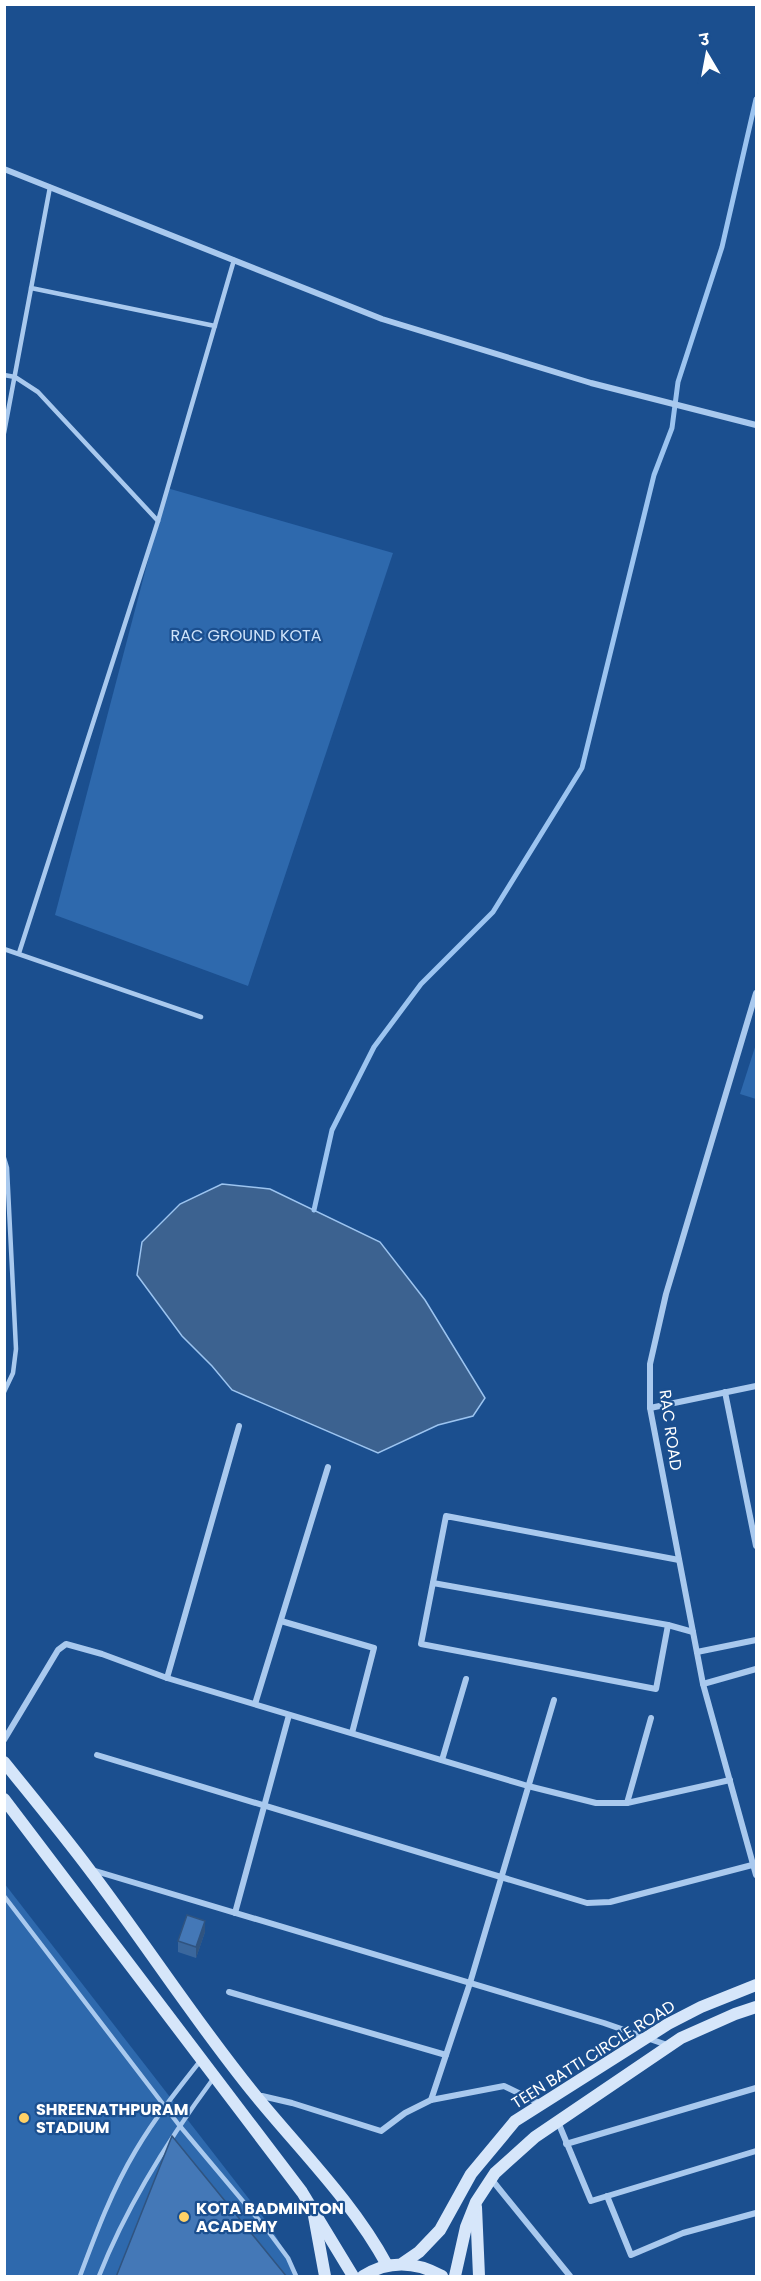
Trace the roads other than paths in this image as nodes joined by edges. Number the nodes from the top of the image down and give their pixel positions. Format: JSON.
{"nodes":[{"id":1,"x":4,"y":169,"type":"edge"},
{"id":2,"x":50,"y":187,"type":"junction"},
{"id":3,"x":234,"y":260,"type":"junction"},
{"id":4,"x":32,"y":288,"type":"junction"},
{"id":5,"x":215,"y":326,"type":"junction"},
{"id":6,"x":4,"y":375,"type":"edge"},
{"id":7,"x":15,"y":376,"type":"junction"},
{"id":8,"x":756,"y":425,"type":"edge"},
{"id":9,"x":4,"y":433,"type":"edge"},
{"id":10,"x":158,"y":520,"type":"junction"},
{"id":11,"x":4,"y":949,"type":"edge"},
{"id":12,"x":19,"y":953,"type":"junction"},
{"id":13,"x":756,"y":993,"type":"edge"},
{"id":14,"x":201,"y":1017,"type":"dead end"},
{"id":15,"x":4,"y":1158,"type":"edge"},
{"id":16,"x":756,"y":1386,"type":"edge"},
{"id":17,"x":4,"y":1392,"type":"edge"},
{"id":18,"x":725,"y":1392,"type":"junction"},
{"id":19,"x":650,"y":1408,"type":"junction"},
{"id":20,"x":239,"y":1426,"type":"dead end"},
{"id":21,"x":328,"y":1467,"type":"dead end"},
{"id":22,"x":756,"y":1546,"type":"edge"},
{"id":23,"x":679,"y":1560,"type":"junction"},
{"id":24,"x":433,"y":1584,"type":"junction"},
{"id":25,"x":280,"y":1621,"type":"junction"},
{"id":26,"x":668,"y":1625,"type":"junction"},
{"id":27,"x":693,"y":1632,"type":"junction"},
{"id":28,"x":756,"y":1640,"type":"edge"},
{"id":29,"x":697,"y":1652,"type":"junction"},
{"id":30,"x":756,"y":1669,"type":"edge"},
{"id":31,"x":167,"y":1678,"type":"junction"},
{"id":32,"x":466,"y":1679,"type":"dead end"},
{"id":33,"x":703,"y":1684,"type":"junction"},
{"id":34,"x":554,"y":1700,"type":"dead end"},
{"id":35,"x":255,"y":1704,"type":"junction"},
{"id":36,"x":290,"y":1715,"type":"junction"},
{"id":37,"x":651,"y":1718,"type":"dead end"},
{"id":38,"x":352,"y":1733,"type":"junction"},
{"id":39,"x":4,"y":1740,"type":"edge"},
{"id":40,"x":97,"y":1755,"type":"dead end"},
{"id":41,"x":442,"y":1760,"type":"junction"},
{"id":42,"x":4,"y":1762,"type":"edge"},
{"id":43,"x":730,"y":1780,"type":"junction"},
{"id":44,"x":528,"y":1786,"type":"junction"},
{"id":45,"x":4,"y":1799,"type":"edge"},
{"id":46,"x":627,"y":1803,"type":"junction"},
{"id":47,"x":264,"y":1806,"type":"junction"},
{"id":48,"x":755,"y":1864,"type":"edge"},
{"id":49,"x":89,"y":1869,"type":"junction"},
{"id":50,"x":756,"y":1875,"type":"edge"},
{"id":51,"x":501,"y":1877,"type":"junction"},
{"id":52,"x":4,"y":1896,"type":"edge"},
{"id":53,"x":235,"y":1913,"type":"junction"},
{"id":54,"x":470,"y":1983,"type":"junction"},
{"id":55,"x":756,"y":1985,"type":"edge"},
{"id":56,"x":229,"y":1992,"type":"dead end"},
{"id":57,"x":756,"y":2007,"type":"edge"},
{"id":58,"x":648,"y":2037,"type":"junction"},
{"id":59,"x":670,"y":2046,"type":"junction"},
{"id":60,"x":446,"y":2055,"type":"junction"},
{"id":61,"x":202,"y":2059,"type":"junction"},
{"id":62,"x":215,"y":2077,"type":"junction"},
{"id":63,"x":756,"y":2088,"type":"edge"},
{"id":64,"x":257,"y":2097,"type":"junction"},
{"id":65,"x":431,"y":2100,"type":"junction"},
{"id":66,"x":541,"y":2104,"type":"junction"},
{"id":67,"x":165,"y":2106,"type":"junction"},
{"id":68,"x":558,"y":2122,"type":"junction"},
{"id":69,"x":179,"y":2125,"type":"junction"},
{"id":70,"x":566,"y":2144,"type":"junction"},
{"id":71,"x":756,"y":2151,"type":"edge"},
{"id":72,"x":491,"y":2179,"type":"junction"},
{"id":73,"x":607,"y":2196,"type":"junction"},
{"id":74,"x":476,"y":2202,"type":"junction"},
{"id":75,"x":313,"y":2208,"type":"junction"},
{"id":76,"x":756,"y":2213,"type":"edge"},
{"id":77,"x":403,"y":2263,"type":"junction"},
{"id":78,"x":387,"y":2265,"type":"junction"},
{"id":79,"x":80,"y":2277,"type":"edge"},
{"id":80,"x":99,"y":2277,"type":"edge"},
{"id":81,"x":296,"y":2277,"type":"edge"},
{"id":82,"x":325,"y":2277,"type":"edge"},
{"id":83,"x":353,"y":2277,"type":"edge"},
{"id":84,"x":363,"y":2277,"type":"edge"},
{"id":85,"x":442,"y":2277,"type":"edge"},
{"id":86,"x":454,"y":2277,"type":"edge"},
{"id":87,"x":479,"y":2277,"type":"edge"},
{"id":88,"x":570,"y":2277,"type":"edge"}],
"edges":[{"from":1,"to":2,"type":"street"},
{"from":2,"to":3,"type":"street"},
{"from":2,"to":4,"type":"lane"},
{"from":3,"to":5,"type":"lane"},
{"from":3,"to":8,"type":"street"},
{"from":4,"to":5,"type":"lane"},
{"from":4,"to":7,"type":"lane"},
{"from":5,"to":10,"type":"lane"},
{"from":6,"to":7,"type":"lane"},
{"from":7,"to":9,"type":"lane"},
{"from":7,"to":10,"type":"lane"},
{"from":10,"to":12,"type":"lane"},
{"from":11,"to":12,"type":"lane"},
{"from":12,"to":14,"type":"lane"},
{"from":13,"to":19,"type":"street","name":"RAC ROAD"},
{"from":15,"to":17,"type":"lane"},
{"from":16,"to":18,"type":"street"},
{"from":18,"to":19,"type":"street"},
{"from":18,"to":22,"type":"street"},
{"from":19,"to":23,"type":"street","name":"RAC ROAD"},
{"from":20,"to":31,"type":"street"},
{"from":21,"to":25,"type":"street"},
{"from":23,"to":24,"type":"street"},
{"from":23,"to":27,"type":"street","name":"RAC ROAD"},
{"from":24,"to":26,"type":"street"},
{"from":24,"to":26,"type":"street"},
{"from":25,"to":35,"type":"street"},
{"from":25,"to":38,"type":"street"},
{"from":26,"to":27,"type":"street"},
{"from":27,"to":29,"type":"street","name":"RAC ROAD"},
{"from":28,"to":29,"type":"street"},
{"from":29,"to":33,"type":"street","name":"RAC ROAD"},
{"from":30,"to":33,"type":"street"},
{"from":31,"to":35,"type":"street"},
{"from":31,"to":39,"type":"street"},
{"from":32,"to":41,"type":"street"},
{"from":33,"to":43,"type":"street","name":"RAC ROAD"},
{"from":34,"to":44,"type":"street"},
{"from":35,"to":36,"type":"street"},
{"from":36,"to":38,"type":"street"},
{"from":36,"to":47,"type":"street"},
{"from":37,"to":46,"type":"street"},
{"from":38,"to":41,"type":"street"},
{"from":40,"to":47,"type":"street"},
{"from":41,"to":44,"type":"street"},
{"from":42,"to":49,"type":"street"},
{"from":43,"to":46,"type":"street"},
{"from":43,"to":48,"type":"street","name":"RAC ROAD"},
{"from":44,"to":46,"type":"street"},
{"from":44,"to":51,"type":"street"},
{"from":45,"to":61,"type":"street"},
{"from":47,"to":51,"type":"street"},
{"from":47,"to":53,"type":"street"},
{"from":48,"to":50,"type":"street","name":"RAC ROAD"},
{"from":48,"to":51,"type":"street"},
{"from":49,"to":53,"type":"street"},
{"from":49,"to":64,"type":"street"},
{"from":51,"to":54,"type":"street"},
{"from":52,"to":67,"type":"lane"},
{"from":53,"to":54,"type":"street"},
{"from":54,"to":58,"type":"street"},
{"from":54,"to":60,"type":"street"},
{"from":55,"to":58,"type":"street","name":"TEEN BATTI CIRCLE ROAD"},
{"from":56,"to":60,"type":"street"},
{"from":57,"to":59,"type":"street"},
{"from":58,"to":59,"type":"street"},
{"from":58,"to":66,"type":"street","name":"TEEN BATTI CIRCLE ROAD"},
{"from":59,"to":68,"type":"street"},
{"from":60,"to":65,"type":"street"},
{"from":61,"to":62,"type":"street"},
{"from":61,"to":67,"type":"lane"},
{"from":62,"to":69,"type":"lane"},
{"from":62,"to":75,"type":"street"},
{"from":63,"to":70,"type":"street"},
{"from":64,"to":65,"type":"street"},
{"from":64,"to":78,"type":"street"},
{"from":65,"to":66,"type":"street"},
{"from":66,"to":77,"type":"street","name":"TEEN BATTI CIRCLE ROAD"},
{"from":67,"to":69,"type":"lane"},
{"from":67,"to":79,"type":"lane"},
{"from":68,"to":70,"type":"street"},
{"from":68,"to":72,"type":"street"},
{"from":69,"to":80,"type":"lane"},
{"from":69,"to":81,"type":"lane"},
{"from":70,"to":73,"type":"street"},
{"from":71,"to":73,"type":"street"},
{"from":72,"to":74,"type":"street"},
{"from":72,"to":88,"type":"street"},
{"from":73,"to":76,"type":"street"},
{"from":74,"to":86,"type":"street"},
{"from":74,"to":87,"type":"street"},
{"from":75,"to":82,"type":"street"},
{"from":75,"to":83,"type":"street"},
{"from":77,"to":78,"type":"street"},
{"from":77,"to":85,"type":"street"},
{"from":78,"to":84,"type":"street"}]}
